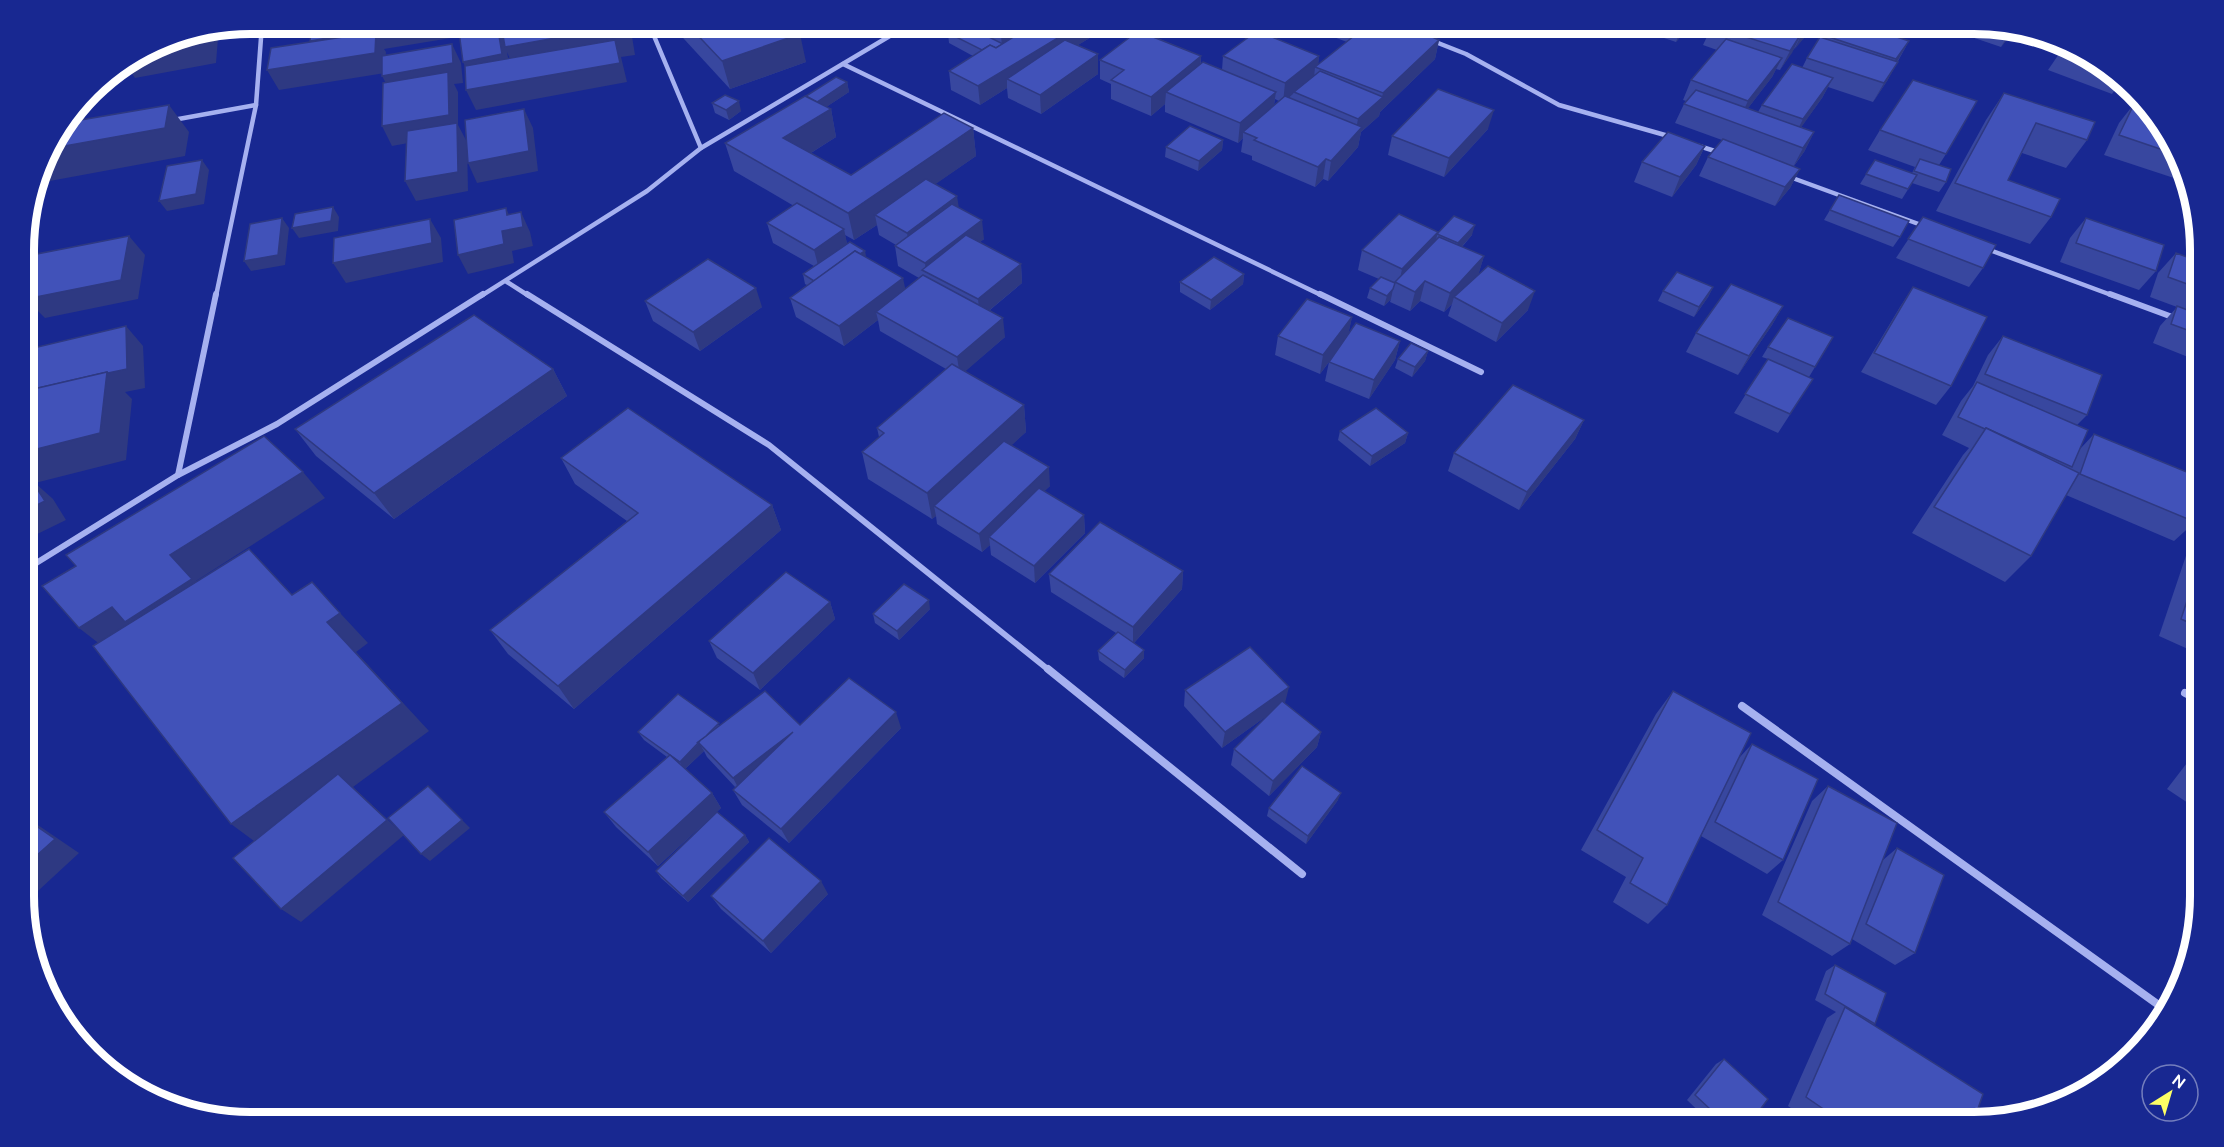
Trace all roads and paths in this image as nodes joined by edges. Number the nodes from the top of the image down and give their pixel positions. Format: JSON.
{"nodes":[{"id":1,"x":260,"y":34,"type":"edge"},
{"id":2,"x":654,"y":34,"type":"edge"},
{"id":3,"x":893,"y":34,"type":"edge"},
{"id":4,"x":1427,"y":39,"type":"edge"},
{"id":5,"x":843,"y":64,"type":"junction"},
{"id":6,"x":255,"y":105,"type":"junction"},
{"id":7,"x":161,"y":122,"type":"edge"},
{"id":8,"x":1678,"y":139,"type":"edge"},
{"id":9,"x":1689,"y":142,"type":"edge"},
{"id":10,"x":702,"y":148,"type":"junction"},
{"id":11,"x":1732,"y":157,"type":"edge"},
{"id":12,"x":1785,"y":175,"type":"edge"},
{"id":13,"x":1928,"y":227,"type":"edge"},
{"id":14,"x":1985,"y":248,"type":"edge"},
{"id":15,"x":507,"y":282,"type":"junction"},
{"id":16,"x":2187,"y":322,"type":"edge"},
{"id":17,"x":1481,"y":372,"type":"dead end"},
{"id":18,"x":178,"y":475,"type":"junction"},
{"id":19,"x":34,"y":564,"type":"edge"},
{"id":20,"x":2185,"y":693,"type":"dead end"},
{"id":21,"x":2190,"y":696,"type":"edge"},
{"id":22,"x":1742,"y":706,"type":"dead end"},
{"id":23,"x":1302,"y":874,"type":"dead end"},
{"id":24,"x":2160,"y":1006,"type":"edge"}],
"edges":[{"from":1,"to":6,"type":"street"},
{"from":2,"to":10,"type":"street"},
{"from":3,"to":5,"type":"street"},
{"from":4,"to":8,"type":"street"},
{"from":5,"to":10,"type":"street"},
{"from":5,"to":17,"type":"street"},
{"from":6,"to":7,"type":"street"},
{"from":6,"to":18,"type":"street"},
{"from":9,"to":11,"type":"street"},
{"from":10,"to":15,"type":"street"},
{"from":12,"to":13,"type":"street"},
{"from":14,"to":16,"type":"street"},
{"from":15,"to":18,"type":"street"},
{"from":15,"to":23,"type":"street"},
{"from":18,"to":19,"type":"street"},
{"from":20,"to":21,"type":"street"},
{"from":22,"to":24,"type":"street"}]}
